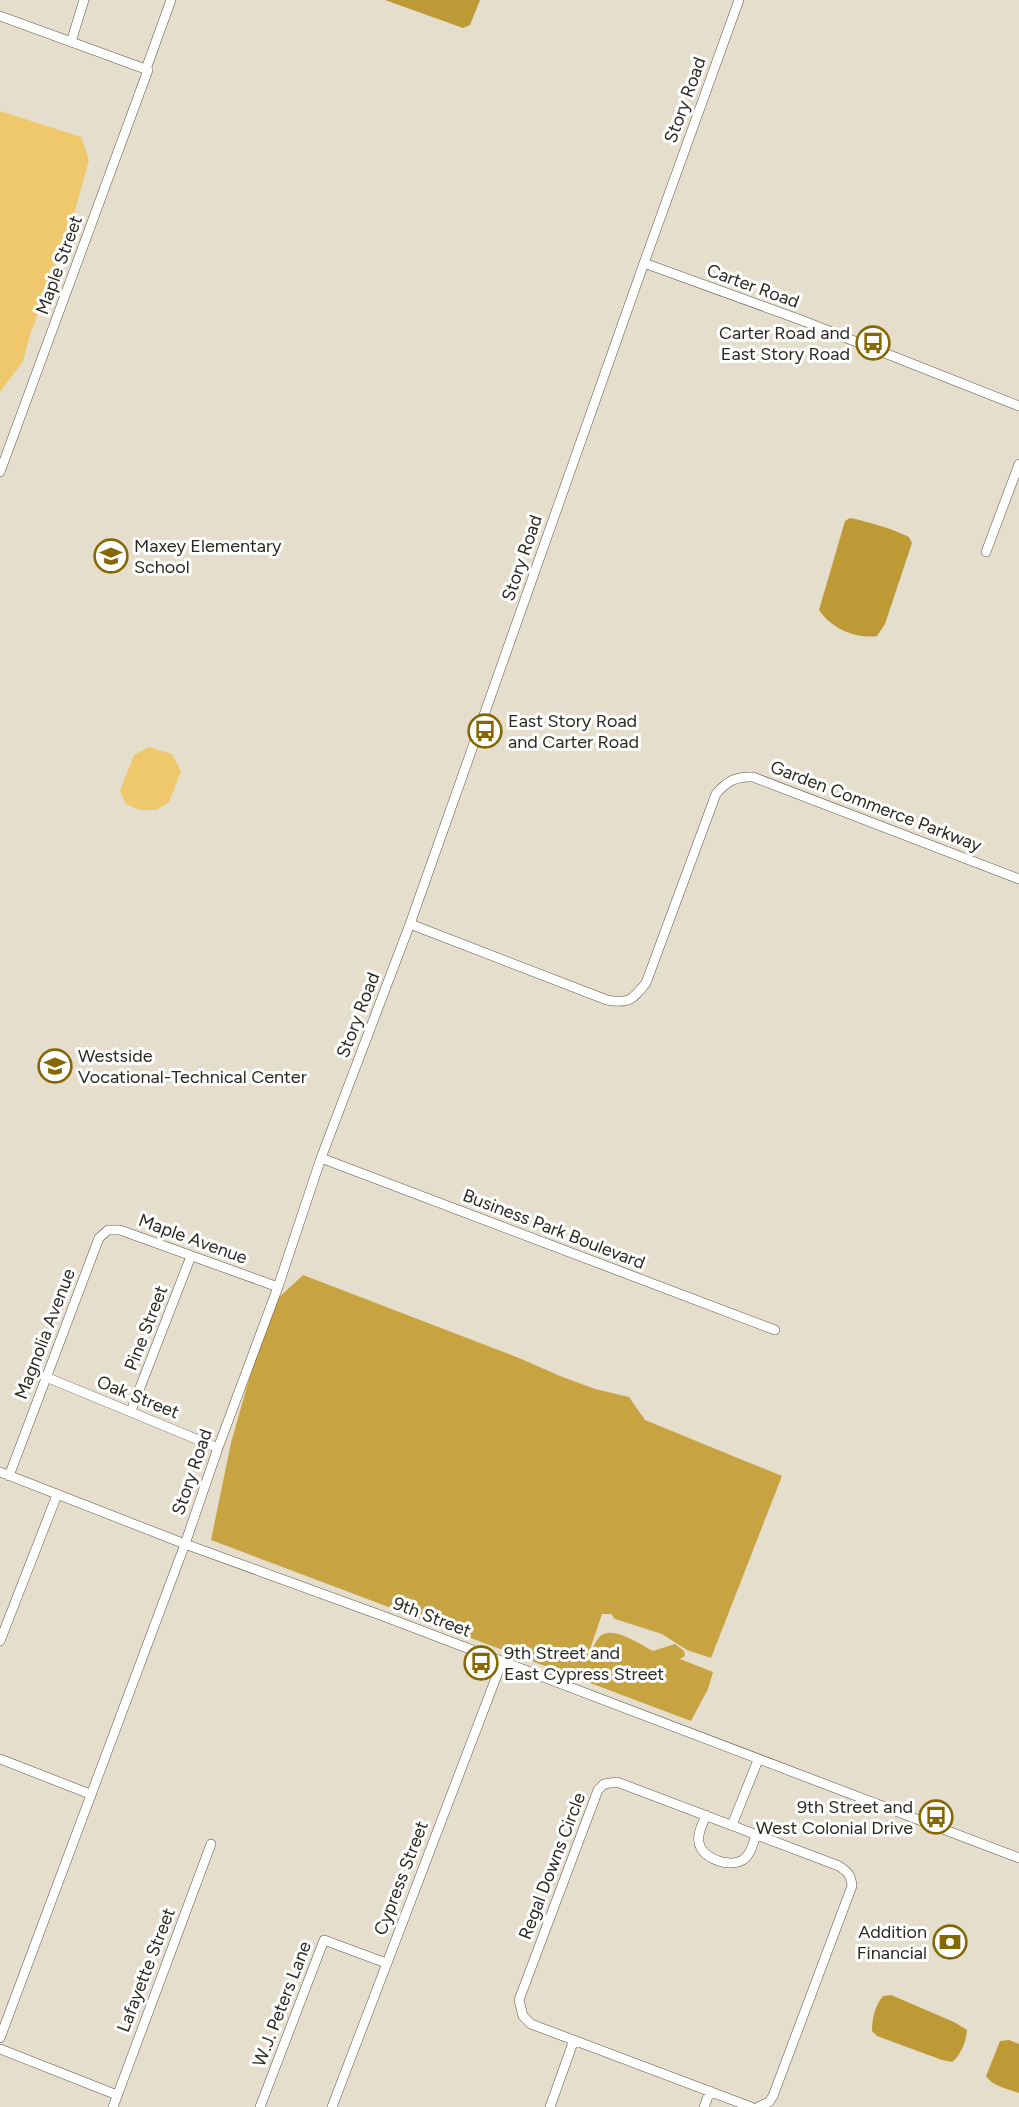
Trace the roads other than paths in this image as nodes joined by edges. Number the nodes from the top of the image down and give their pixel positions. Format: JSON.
{"nodes":[{"id":1,"x":84,"y":0,"type":"edge"},
{"id":2,"x":171,"y":0,"type":"edge"},
{"id":3,"x":739,"y":0,"type":"edge"},
{"id":4,"x":0,"y":16,"type":"edge"},
{"id":5,"x":71,"y":42,"type":"junction"},
{"id":6,"x":147,"y":69,"type":"junction"},
{"id":7,"x":644,"y":263,"type":"junction"},
{"id":8,"x":1019,"y":406,"type":"edge"},
{"id":9,"x":1019,"y":464,"type":"edge"},
{"id":10,"x":0,"y":472,"type":"edge"},
{"id":11,"x":986,"y":552,"type":"dead end"},
{"id":12,"x":1019,"y":879,"type":"edge"},
{"id":13,"x":410,"y":924,"type":"junction"},
{"id":14,"x":321,"y":1158,"type":"junction"},
{"id":15,"x":99,"y":1238,"type":"joint"},
{"id":16,"x":191,"y":1256,"type":"junction"},
{"id":17,"x":278,"y":1287,"type":"junction"},
{"id":18,"x":775,"y":1330,"type":"dead end"},
{"id":19,"x":46,"y":1377,"type":"junction"},
{"id":20,"x":131,"y":1411,"type":"junction"},
{"id":21,"x":218,"y":1448,"type":"junction"},
{"id":22,"x":4,"y":1474,"type":"edge"},
{"id":23,"x":57,"y":1495,"type":"junction"},
{"id":24,"x":185,"y":1544,"type":"junction"},
{"id":25,"x":0,"y":1641,"type":"edge"},
{"id":26,"x":502,"y":1662,"type":"junction"},
{"id":27,"x":0,"y":1759,"type":"edge"},
{"id":28,"x":758,"y":1760,"type":"junction"},
{"id":29,"x":90,"y":1794,"type":"junction"},
{"id":30,"x":706,"y":1815,"type":"junction"},
{"id":31,"x":732,"y":1826,"type":"junction"},
{"id":32,"x":756,"y":1834,"type":"junction"},
{"id":33,"x":211,"y":1844,"type":"dead end"},
{"id":34,"x":1019,"y":1858,"type":"edge"},
{"id":35,"x":386,"y":1963,"type":"junction"},
{"id":36,"x":0,"y":2038,"type":"edge"},
{"id":37,"x":574,"y":2040,"type":"junction"},
{"id":38,"x":0,"y":2049,"type":"edge"},
{"id":39,"x":710,"y":2091,"type":"junction"},
{"id":40,"x":117,"y":2095,"type":"junction"},
{"id":41,"x":113,"y":2107,"type":"edge"},
{"id":42,"x":260,"y":2107,"type":"edge"},
{"id":43,"x":332,"y":2107,"type":"edge"},
{"id":44,"x":550,"y":2107,"type":"edge"},
{"id":45,"x":704,"y":2107,"type":"edge"},
{"id":46,"x":751,"y":2107,"type":"edge"},
{"id":47,"x":758,"y":2107,"type":"edge"}],
"edges":[{"from":1,"to":5,"type":"street"},
{"from":2,"to":6,"type":"street","name":"Maple Street"},
{"from":3,"to":7,"type":"street","name":"Story Road"},
{"from":4,"to":5,"type":"street"},
{"from":5,"to":6,"type":"street"},
{"from":6,"to":10,"type":"street","name":"Maple Street"},
{"from":7,"to":8,"type":"street","name":"Carter Road"},
{"from":7,"to":13,"type":"street","name":"Story Road"},
{"from":9,"to":11,"type":"street"},
{"from":12,"to":13,"type":"street","name":"Garden Commerce Parkway"},
{"from":13,"to":14,"type":"street","name":"Story Road"},
{"from":14,"to":17,"type":"street","name":"Story Road"},
{"from":14,"to":18,"type":"street","name":"Business Park Boulevard"},
{"from":15,"to":16,"type":"street","name":"Maple Avenue"},
{"from":15,"to":19,"type":"street","name":"Magnolia Avenue"},
{"from":16,"to":17,"type":"street","name":"Maple Avenue"},
{"from":16,"to":20,"type":"street","name":"Pine Street"},
{"from":17,"to":21,"type":"street","name":"Story Road"},
{"from":19,"to":20,"type":"street","name":"Oak Street"},
{"from":19,"to":22,"type":"street","name":"Magnolia Avenue"},
{"from":20,"to":21,"type":"street","name":"Oak Street"},
{"from":21,"to":24,"type":"street","name":"Story Road"},
{"from":22,"to":23,"type":"street","name":"9th Street"},
{"from":23,"to":24,"type":"street","name":"9th Street"},
{"from":23,"to":25,"type":"street"},
{"from":24,"to":26,"type":"street","name":"9th Street"},
{"from":24,"to":29,"type":"street","name":"Story Road"},
{"from":26,"to":28,"type":"street","name":"9th Street"},
{"from":26,"to":35,"type":"street","name":"Cypress Street"},
{"from":27,"to":29,"type":"street"},
{"from":28,"to":31,"type":"street"},
{"from":28,"to":34,"type":"street","name":"9th Street"},
{"from":29,"to":36,"type":"street","name":"Story Road"},
{"from":30,"to":31,"type":"street","name":"Regal Downs Circle"},
{"from":30,"to":32,"type":"street"},
{"from":30,"to":37,"type":"street","name":"Regal Downs Circle"},
{"from":31,"to":32,"type":"street","name":"Regal Downs Circle"},
{"from":32,"to":47,"type":"street","name":"Regal Downs Circle"},
{"from":33,"to":40,"type":"street","name":"Lafayette Street"},
{"from":35,"to":42,"type":"street","name":"W.J. Peters Lane"},
{"from":35,"to":43,"type":"street","name":"Cypress Street"},
{"from":37,"to":39,"type":"street","name":"Regal Downs Circle"},
{"from":37,"to":44,"type":"street"},
{"from":38,"to":40,"type":"street"},
{"from":39,"to":45,"type":"street"},
{"from":39,"to":46,"type":"street","name":"Regal Downs Circle"},
{"from":40,"to":41,"type":"street","name":"Lafayette Street"}]}
